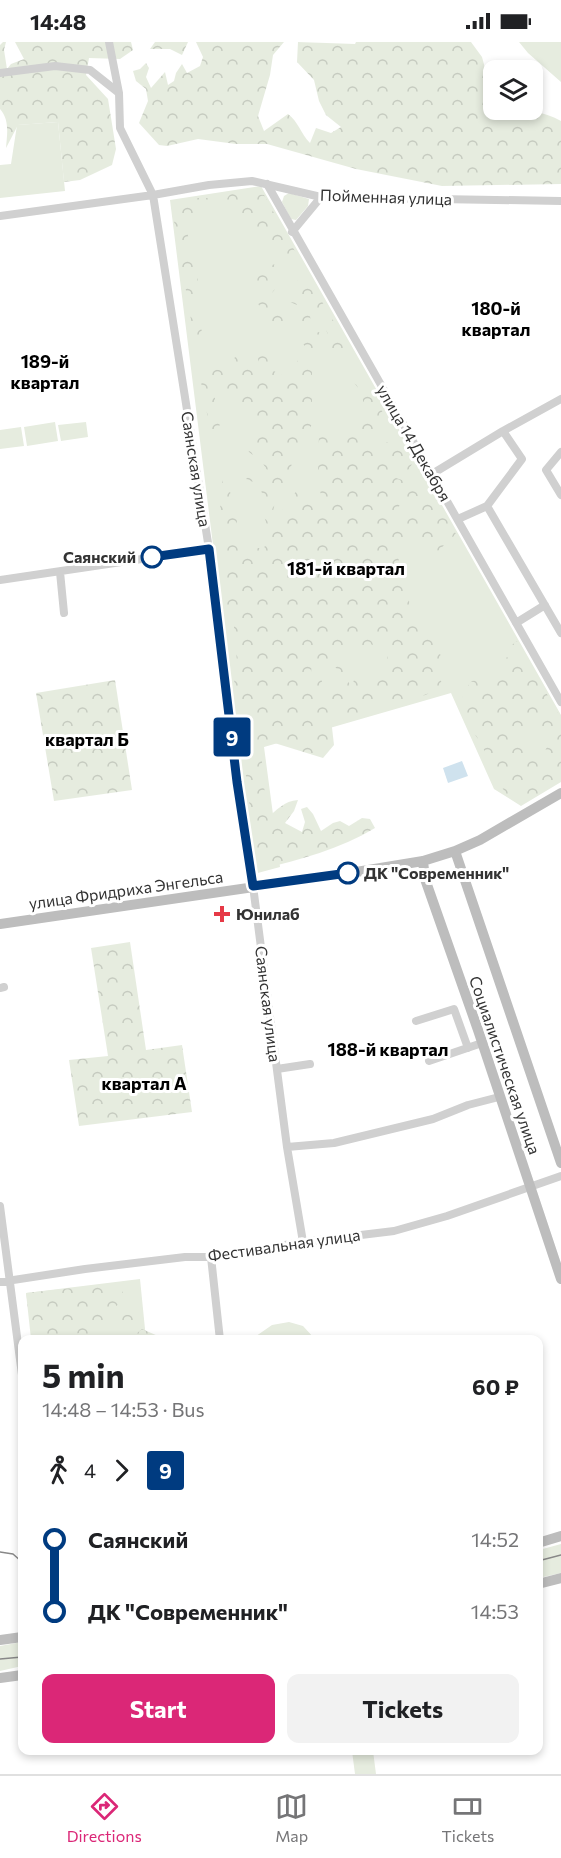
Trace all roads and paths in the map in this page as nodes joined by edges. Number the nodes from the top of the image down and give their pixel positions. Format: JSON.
{"nodes":[{"id":1,"x":109,"y":42,"type":"edge"},
{"id":2,"x":0,"y":73,"type":"edge"},
{"id":3,"x":119,"y":93,"type":"junction"},
{"id":4,"x":267,"y":184,"type":"junction"},
{"id":5,"x":153,"y":195,"type":"junction"},
{"id":6,"x":321,"y":197,"type":"junction"},
{"id":7,"x":561,"y":201,"type":"edge"},
{"id":8,"x":0,"y":216,"type":"edge"},
{"id":9,"x":292,"y":232,"type":"junction"},
{"id":10,"x":561,"y":399,"type":"edge"},
{"id":11,"x":503,"y":431,"type":"junction"},
{"id":12,"x":561,"y":452,"type":"edge"},
{"id":13,"x":432,"y":474,"type":"junction"},
{"id":14,"x":561,"y":495,"type":"edge"},
{"id":15,"x":487,"y":506,"type":"junction"},
{"id":16,"x":458,"y":519,"type":"junction"},
{"id":17,"x":209,"y":549,"type":"junction"},
{"id":18,"x":60,"y":572,"type":"junction"},
{"id":19,"x":0,"y":580,"type":"edge"},
{"id":20,"x":545,"y":605,"type":"junction"},
{"id":21,"x":64,"y":613,"type":"dead end"},
{"id":22,"x":516,"y":623,"type":"junction"},
{"id":23,"x":561,"y":633,"type":"edge"},
{"id":24,"x":561,"y":702,"type":"edge"},
{"id":25,"x":561,"y":793,"type":"edge"},
{"id":26,"x":455,"y":852,"type":"junction"},
{"id":27,"x":423,"y":861,"type":"junction"},
{"id":28,"x":253,"y":886,"type":"junction"},
{"id":29,"x":0,"y":924,"type":"edge"},
{"id":30,"x":416,"y":1021,"type":"dead end"},
{"id":31,"x":482,"y":1043,"type":"junction"},
{"id":32,"x":468,"y":1047,"type":"junction"},
{"id":33,"x":429,"y":1061,"type":"dead end"},
{"id":34,"x":310,"y":1064,"type":"dead end"},
{"id":35,"x":277,"y":1069,"type":"junction"},
{"id":36,"x":499,"y":1097,"type":"junction"},
{"id":37,"x":288,"y":1147,"type":"junction"},
{"id":38,"x":561,"y":1163,"type":"edge"},
{"id":39,"x":561,"y":1176,"type":"edge"},
{"id":40,"x":530,"y":1187,"type":"junction"},
{"id":41,"x":0,"y":1206,"type":"edge"},
{"id":42,"x":303,"y":1242,"type":"junction"},
{"id":43,"x":211,"y":1257,"type":"junction"},
{"id":44,"x":561,"y":1279,"type":"edge"},
{"id":45,"x":0,"y":1282,"type":"edge"},
{"id":46,"x":11,"y":1282,"type":"junction"},
{"id":47,"x":219,"y":1335,"type":"edge"},
{"id":48,"x":18,"y":1341,"type":"edge"},
{"id":49,"x":561,"y":1536,"type":"edge"},
{"id":50,"x":543,"y":1541,"type":"edge"},
{"id":51,"x":561,"y":1578,"type":"edge"},
{"id":52,"x":543,"y":1583,"type":"edge"},
{"id":53,"x":18,"y":1638,"type":"edge"},
{"id":54,"x":0,"y":1640,"type":"edge"},
{"id":55,"x":18,"y":1676,"type":"edge"},
{"id":56,"x":0,"y":1678,"type":"edge"}],
"edges":[{"from":1,"to":3,"type":"street","name":"Саянская улица"},
{"from":2,"to":3,"type":"street"},
{"from":3,"to":5,"type":"street","name":"Саянская улица"},
{"from":4,"to":5,"type":"street","name":"Пойменная улица"},
{"from":4,"to":6,"type":"street","name":"Пойменная улица"},
{"from":4,"to":9,"type":"street","name":"улица 14 Декабря"},
{"from":5,"to":8,"type":"street","name":"Пойменная улица"},
{"from":5,"to":17,"type":"street","name":"Саянская улица"},
{"from":6,"to":7,"type":"street","name":"Пойменная улица"},
{"from":6,"to":9,"type":"street"},
{"from":9,"to":13,"type":"street","name":"улица 14 Декабря"},
{"from":10,"to":11,"type":"street"},
{"from":11,"to":13,"type":"street"},
{"from":11,"to":15,"type":"street"},
{"from":12,"to":14,"type":"street"},
{"from":13,"to":16,"type":"street","name":"улица 14 Декабря"},
{"from":15,"to":16,"type":"street"},
{"from":15,"to":20,"type":"street"},
{"from":16,"to":22,"type":"street","name":"улица 14 Декабря"},
{"from":17,"to":18,"type":"street"},
{"from":17,"to":28,"type":"street","name":"Саянская улица"},
{"from":18,"to":19,"type":"street"},
{"from":18,"to":21,"type":"street"},
{"from":20,"to":22,"type":"street"},
{"from":20,"to":23,"type":"street"},
{"from":22,"to":24,"type":"street","name":"улица 14 Декабря"},
{"from":25,"to":26,"type":"street","name":"улица Фридриха Энгельса"},
{"from":26,"to":27,"type":"street","name":"улица Фридриха Энгельса"},
{"from":26,"to":38,"type":"street","name":"Социалистическая улица"},
{"from":27,"to":28,"type":"street","name":"улица Фридриха Энгельса"},
{"from":27,"to":31,"type":"street","name":"Социалистическая улица"},
{"from":28,"to":29,"type":"street","name":"улица Фридриха Энгельса"},
{"from":28,"to":35,"type":"street","name":"Саянская улица"},
{"from":30,"to":32,"type":"street"},
{"from":31,"to":32,"type":"street"},
{"from":31,"to":36,"type":"street","name":"Социалистическая улица"},
{"from":32,"to":33,"type":"street"},
{"from":34,"to":35,"type":"street"},
{"from":35,"to":37,"type":"street","name":"Саянская улица"},
{"from":36,"to":37,"type":"street"},
{"from":36,"to":40,"type":"street","name":"Социалистическая улица"},
{"from":37,"to":42,"type":"street","name":"Саянская улица"},
{"from":39,"to":40,"type":"street","name":"Фестивальная улица"},
{"from":40,"to":42,"type":"street","name":"Фестивальная улица"},
{"from":40,"to":44,"type":"street","name":"Социалистическая улица"},
{"from":41,"to":46,"type":"street"},
{"from":42,"to":43,"type":"street","name":"Фестивальная улица"},
{"from":43,"to":46,"type":"street","name":"Фестивальная улица"},
{"from":43,"to":47,"type":"street"},
{"from":45,"to":46,"type":"street","name":"Фестивальная улица"},
{"from":46,"to":48,"type":"street"},
{"from":49,"to":50,"type":"street"},
{"from":51,"to":52,"type":"street"},
{"from":53,"to":54,"type":"street"},
{"from":55,"to":56,"type":"street"}]}
